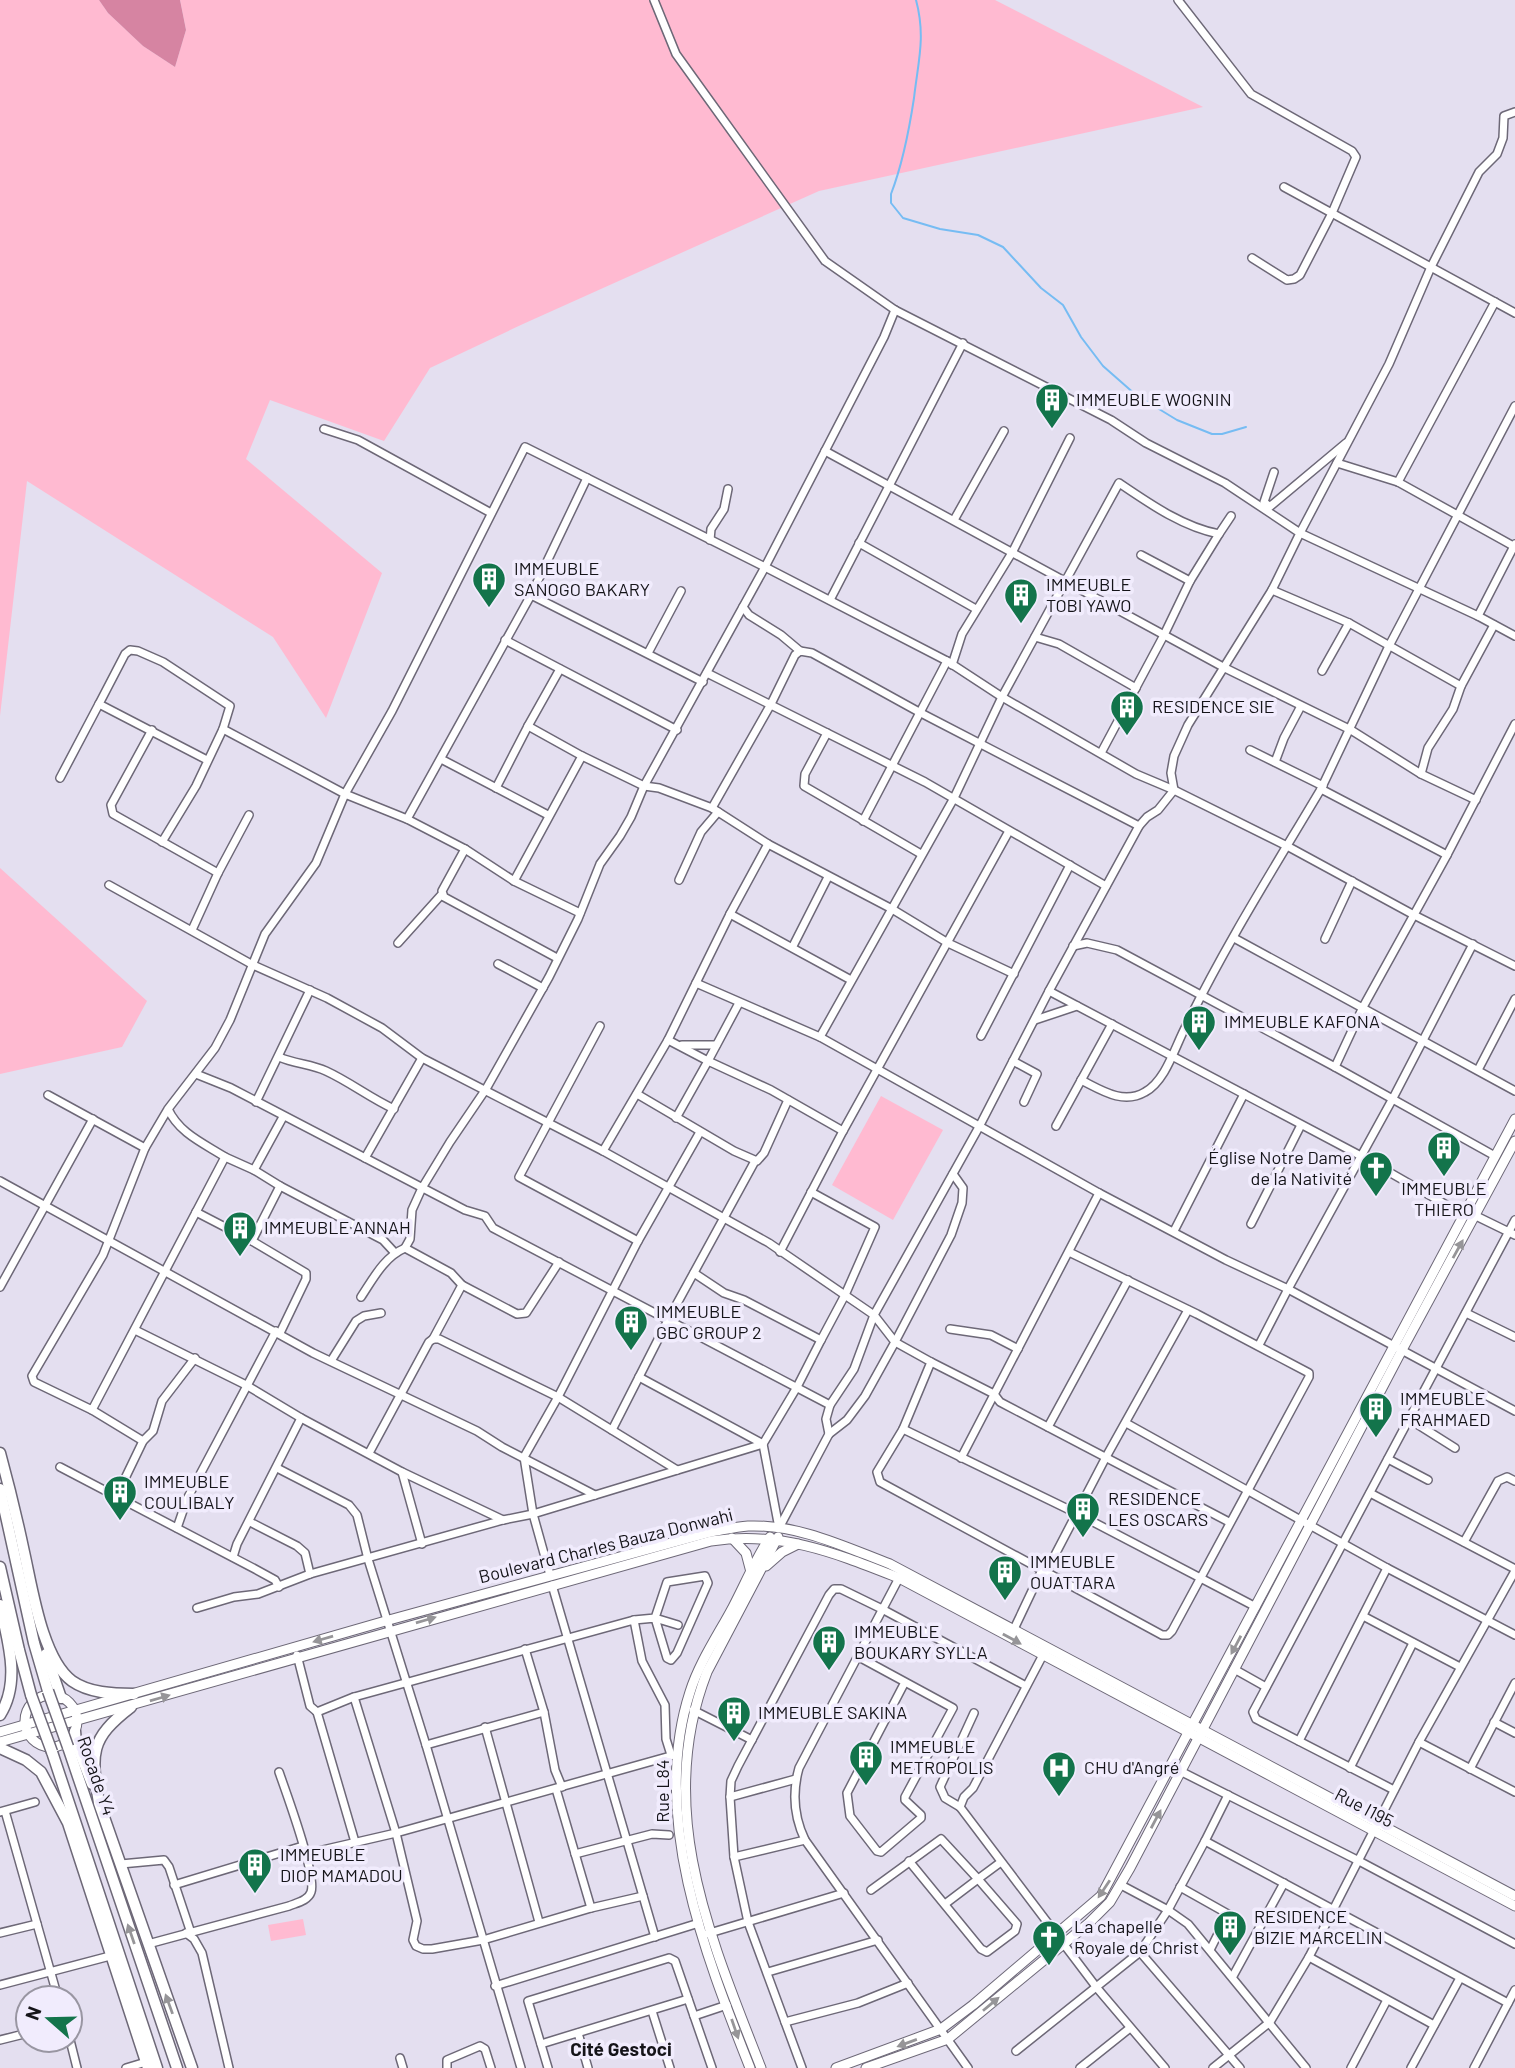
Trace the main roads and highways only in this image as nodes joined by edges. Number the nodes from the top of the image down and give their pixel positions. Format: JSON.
{"nodes":[{"id":1,"x":1515,"y":1119,"type":"edge"},
{"id":2,"x":1515,"y":1141,"type":"edge"},
{"id":3,"x":1398,"y":1348,"type":"junction"},
{"id":4,"x":0,"y":1453,"type":"edge"},
{"id":5,"x":0,"y":1489,"type":"edge"},
{"id":6,"x":1306,"y":1522,"type":"junction"},
{"id":7,"x":779,"y":1528,"type":"junction"},
{"id":8,"x":732,"y":1538,"type":"junction"},
{"id":9,"x":774,"y":1540,"type":"junction"},
{"id":10,"x":798,"y":1544,"type":"junction"},
{"id":11,"x":0,"y":1567,"type":"edge"},
{"id":12,"x":754,"y":1573,"type":"junction"},
{"id":13,"x":551,"y":1580,"type":"junction"},
{"id":14,"x":0,"y":1605,"type":"edge"},
{"id":15,"x":39,"y":1621,"type":"junction"},
{"id":16,"x":390,"y":1625,"type":"junction"},
{"id":17,"x":8,"y":1642,"type":"junction"},
{"id":18,"x":1045,"y":1652,"type":"junction"},
{"id":19,"x":134,"y":1694,"type":"junction"},
{"id":20,"x":61,"y":1698,"type":"junction"},
{"id":21,"x":31,"y":1700,"type":"junction"},
{"id":22,"x":131,"y":1707,"type":"junction"},
{"id":23,"x":0,"y":1715,"type":"edge"},
{"id":24,"x":75,"y":1720,"type":"junction"},
{"id":25,"x":1191,"y":1729,"type":"junction"},
{"id":26,"x":27,"y":1730,"type":"junction"},
{"id":27,"x":0,"y":1732,"type":"edge"},
{"id":28,"x":1201,"y":1735,"type":"junction"},
{"id":29,"x":0,"y":1742,"type":"edge"},
{"id":30,"x":0,"y":1748,"type":"edge"},
{"id":31,"x":48,"y":1749,"type":"junction"},
{"id":32,"x":99,"y":1803,"type":"junction"},
{"id":33,"x":68,"y":1822,"type":"junction"},
{"id":34,"x":1376,"y":1827,"type":"junction"},
{"id":35,"x":1120,"y":1863,"type":"junction"},
{"id":36,"x":1130,"y":1868,"type":"junction"},
{"id":37,"x":1515,"y":1896,"type":"edge"},
{"id":38,"x":1515,"y":1906,"type":"edge"},
{"id":39,"x":707,"y":1934,"type":"junction"},
{"id":40,"x":147,"y":2065,"type":"edge"},
{"id":41,"x":158,"y":2068,"type":"edge"},
{"id":42,"x":177,"y":2068,"type":"edge"},
{"id":43,"x":192,"y":2068,"type":"edge"},
{"id":44,"x":750,"y":2068,"type":"edge"},
{"id":45,"x":761,"y":2068,"type":"edge"},
{"id":46,"x":836,"y":2068,"type":"edge"},
{"id":47,"x":866,"y":2068,"type":"edge"}],
"edges":[{"from":1,"to":3,"type":"main road"},
{"from":3,"to":2,"type":"main road","one_way":true},
{"from":3,"to":6,"type":"main road"},
{"from":4,"to":15,"type":"highway"},
{"from":42,"to":5,"type":"highway","name":"Rocade Y4","one_way":true,"bridge":true},
{"from":6,"to":25,"type":"main road","one_way":true},
{"from":6,"to":28,"type":"main road"},
{"from":7,"to":9,"type":"main road","name":"Rue L84"},
{"from":7,"to":13,"type":"main road","name":"Boulevard Charles Bauza Donwahi"},
{"from":7,"to":18,"type":"main road","name":"Boulevard Charles Bauza Donwahi"},
{"from":8,"to":9,"type":"main road","name":"Boulevard Charles Bauza Donwahi"},
{"from":8,"to":12,"type":"main road"},
{"from":8,"to":13,"type":"main road","name":"Boulevard Charles Bauza Donwahi"},
{"from":9,"to":10,"type":"main road","name":"Boulevard Charles Bauza Donwahi"},
{"from":9,"to":12,"type":"main road","name":"Rue L84"},
{"from":10,"to":12,"type":"main road"},
{"from":10,"to":18,"type":"main road","name":"Boulevard Charles Bauza Donwahi","one_way":true},
{"from":11,"to":21,"type":"highway","name":"Rocade Y4"},
{"from":12,"to":39,"type":"main road"},
{"from":12,"to":39,"type":"main road","name":"Rue L84"},
{"from":13,"to":16,"type":"main road","name":"Boulevard Charles Bauza Donwahi"},
{"from":14,"to":17,"type":"highway"},
{"from":15,"to":19,"type":"highway"},
{"from":15,"to":20,"type":"highway"},
{"from":16,"to":19,"type":"main road","name":"Boulevard Charles Bauza Donwahi","one_way":true},
{"from":22,"to":16,"type":"main road","name":"Boulevard Charles Bauza Donwahi","one_way":true},
{"from":17,"to":21,"type":"highway"},
{"from":17,"to":23,"type":"highway"},
{"from":18,"to":25,"type":"main road","name":"Boulevard Charles Bauza Donwahi"},
{"from":19,"to":24,"type":"main road","name":"Boulevard Charles Bauza Donwahi"},
{"from":20,"to":21,"type":"main road"},
{"from":20,"to":24,"type":"main road"},
{"from":21,"to":26,"type":"main road"},
{"from":21,"to":31,"type":"highway","name":"Rocade Y4","bridge":true},
{"from":22,"to":24,"type":"main road","name":"Boulevard Charles Bauza Donwahi"},
{"from":22,"to":32,"type":"highway"},
{"from":24,"to":26,"type":"main road","name":"Boulevard Charles Bauza Donwahi"},
{"from":24,"to":31,"type":"main road"},
{"from":24,"to":32,"type":"highway"},
{"from":25,"to":28,"type":"main road","name":"Rue I195"},
{"from":25,"to":35,"type":"main road"},
{"from":26,"to":27,"type":"main road","name":"Boulevard Charles Bauza Donwahi"},
{"from":26,"to":29,"type":"main road","name":"Boulevard Charles Bauza Donwahi"},
{"from":26,"to":31,"type":"main road"},
{"from":28,"to":34,"type":"main road","name":"Rue I195"},
{"from":36,"to":28,"type":"main road","one_way":true},
{"from":30,"to":33,"type":"highway"},
{"from":31,"to":33,"type":"highway"},
{"from":31,"to":41,"type":"highway","name":"Rocade Y4"},
{"from":43,"to":32,"type":"highway","one_way":true},
{"from":33,"to":40,"type":"highway"},
{"from":34,"to":37,"type":"main road","name":"Rue I195"},
{"from":34,"to":38,"type":"main road","name":"Rue I195"},
{"from":35,"to":36,"type":"main road"},
{"from":35,"to":46,"type":"main road","one_way":true},
{"from":47,"to":36,"type":"main road","one_way":true},
{"from":39,"to":44,"type":"main road","name":"Rue L84","one_way":true},
{"from":39,"to":45,"type":"main road"}]}
